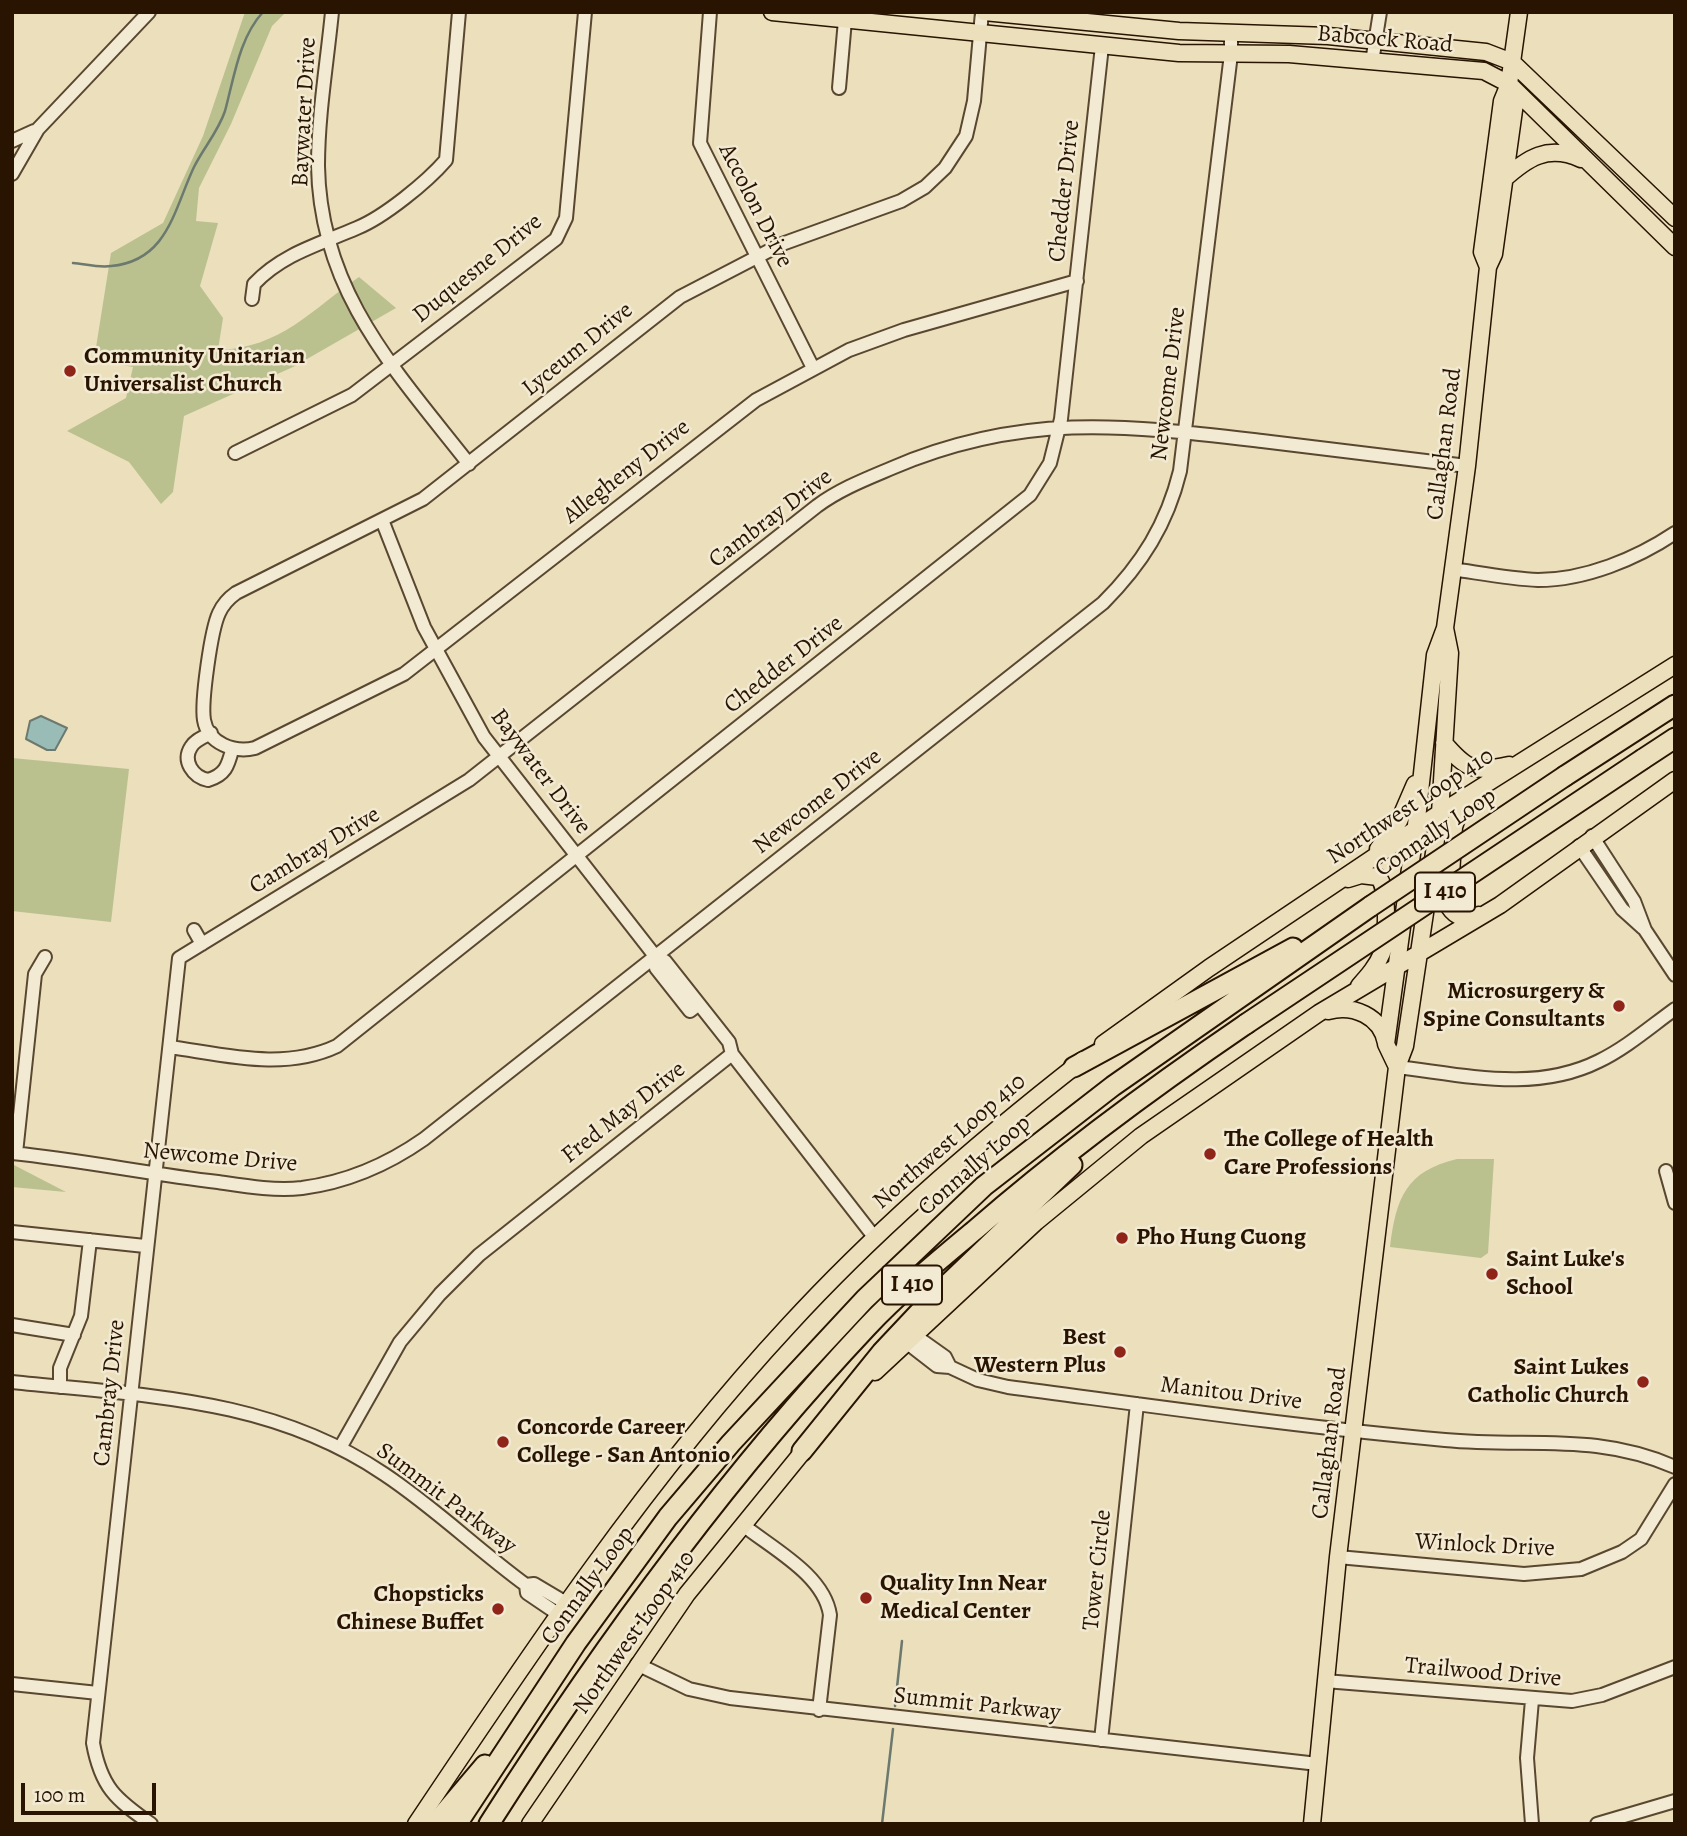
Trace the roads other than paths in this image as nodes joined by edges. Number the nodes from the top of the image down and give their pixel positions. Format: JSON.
{"nodes":[{"id":1,"x":149,"y":12,"type":"edge"},
{"id":2,"x":332,"y":12,"type":"edge"},
{"id":3,"x":459,"y":12,"type":"edge"},
{"id":4,"x":585,"y":12,"type":"edge"},
{"id":5,"x":710,"y":12,"type":"edge"},
{"id":6,"x":772,"y":12,"type":"edge"},
{"id":7,"x":983,"y":12,"type":"edge"},
{"id":8,"x":1380,"y":12,"type":"edge"},
{"id":9,"x":1519,"y":12,"type":"edge"},
{"id":10,"x":845,"y":20,"type":"junction"},
{"id":11,"x":1231,"y":33,"type":"junction"},
{"id":12,"x":980,"y":34,"type":"junction"},
{"id":13,"x":1375,"y":41,"type":"junction"},
{"id":14,"x":1102,"y":46,"type":"junction"},
{"id":15,"x":1231,"y":54,"type":"junction"},
{"id":16,"x":1372,"y":62,"type":"junction"},
{"id":17,"x":1512,"y":62,"type":"junction"},
{"id":18,"x":1509,"y":84,"type":"junction"},
{"id":19,"x":839,"y":88,"type":"dead end"},
{"id":20,"x":37,"y":129,"type":"junction"},
{"id":21,"x":12,"y":141,"type":"edge"},
{"id":22,"x":1588,"y":162,"type":"junction"},
{"id":23,"x":12,"y":174,"type":"edge"},
{"id":24,"x":1503,"y":180,"type":"junction"},
{"id":25,"x":1675,"y":218,"type":"edge"},
{"id":26,"x":327,"y":240,"type":"junction"},
{"id":27,"x":1675,"y":247,"type":"edge"},
{"id":28,"x":757,"y":258,"type":"junction"},
{"id":29,"x":1488,"y":267,"type":"junction"},
{"id":30,"x":1077,"y":281,"type":"junction"},
{"id":31,"x":252,"y":299,"type":"dead end"},
{"id":32,"x":392,"y":365,"type":"junction"},
{"id":33,"x":813,"y":368,"type":"junction"},
{"id":34,"x":1059,"y":426,"type":"junction"},
{"id":35,"x":1186,"y":432,"type":"junction"},
{"id":36,"x":235,"y":453,"type":"dead end"},
{"id":37,"x":468,"y":464,"type":"junction"},
{"id":38,"x":1467,"y":466,"type":"junction"},
{"id":39,"x":382,"y":520,"type":"junction"},
{"id":40,"x":1675,"y":533,"type":"edge"},
{"id":41,"x":1452,"y":569,"type":"junction"},
{"id":42,"x":1445,"y":628,"type":"junction"},
{"id":43,"x":435,"y":649,"type":"junction"},
{"id":44,"x":1675,"y":665,"type":"edge"},
{"id":45,"x":1675,"y":705,"type":"edge"},
{"id":46,"x":211,"y":733,"type":"junction"},
{"id":47,"x":1675,"y":738,"type":"edge"},
{"id":48,"x":1444,"y":743,"type":"junction"},
{"id":49,"x":228,"y":748,"type":"junction"},
{"id":50,"x":498,"y":758,"type":"junction"},
{"id":51,"x":1522,"y":763,"type":"junction"},
{"id":52,"x":1420,"y":772,"type":"junction"},
{"id":53,"x":1675,"y":780,"type":"edge"},
{"id":54,"x":1482,"y":787,"type":"junction"},
{"id":55,"x":1440,"y":813,"type":"junction"},
{"id":56,"x":1416,"y":830,"type":"junction"},
{"id":57,"x":1592,"y":836,"type":"junction"},
{"id":58,"x":1579,"y":846,"type":"junction"},
{"id":59,"x":576,"y":856,"type":"junction"},
{"id":60,"x":1363,"y":865,"type":"junction"},
{"id":61,"x":1338,"y":882,"type":"junction"},
{"id":62,"x":1500,"y":905,"type":"junction"},
{"id":63,"x":1371,"y":906,"type":"junction"},
{"id":64,"x":194,"y":930,"type":"dead end"},
{"id":65,"x":1645,"y":930,"type":"junction"},
{"id":66,"x":202,"y":944,"type":"junction"},
{"id":67,"x":655,"y":956,"type":"junction"},
{"id":68,"x":45,"y":957,"type":"dead end"},
{"id":69,"x":1417,"y":957,"type":"junction"},
{"id":70,"x":1395,"y":969,"type":"junction"},
{"id":71,"x":1675,"y":975,"type":"edge"},
{"id":72,"x":1351,"y":995,"type":"junction"},
{"id":73,"x":1675,"y":1009,"type":"edge"},
{"id":74,"x":1319,"y":1013,"type":"junction"},
{"id":75,"x":1246,"y":1024,"type":"junction"},
{"id":76,"x":1386,"y":1044,"type":"junction"},
{"id":77,"x":170,"y":1047,"type":"junction"},
{"id":78,"x":733,"y":1055,"type":"junction"},
{"id":79,"x":1074,"y":1067,"type":"junction"},
{"id":80,"x":1397,"y":1068,"type":"junction"},
{"id":81,"x":14,"y":1153,"type":"edge"},
{"id":82,"x":1666,"y":1171,"type":"dead end"},
{"id":83,"x":155,"y":1175,"type":"junction"},
{"id":84,"x":1675,"y":1203,"type":"edge"},
{"id":85,"x":12,"y":1232,"type":"edge"},
{"id":86,"x":875,"y":1238,"type":"junction"},
{"id":87,"x":89,"y":1240,"type":"junction"},
{"id":88,"x":145,"y":1246,"type":"junction"},
{"id":89,"x":12,"y":1325,"type":"edge"},
{"id":90,"x":74,"y":1335,"type":"junction"},
{"id":91,"x":910,"y":1338,"type":"junction"},
{"id":92,"x":12,"y":1382,"type":"edge"},
{"id":93,"x":60,"y":1387,"type":"junction"},
{"id":94,"x":131,"y":1394,"type":"junction"},
{"id":95,"x":1137,"y":1404,"type":"junction"},
{"id":96,"x":1354,"y":1430,"type":"junction"},
{"id":97,"x":340,"y":1448,"type":"junction"},
{"id":98,"x":802,"y":1451,"type":"junction"},
{"id":99,"x":1675,"y":1467,"type":"edge"},
{"id":100,"x":1675,"y":1484,"type":"edge"},
{"id":101,"x":743,"y":1525,"type":"junction"},
{"id":102,"x":1338,"y":1557,"type":"junction"},
{"id":103,"x":637,"y":1607,"type":"junction"},
{"id":104,"x":562,"y":1609,"type":"junction"},
{"id":105,"x":637,"y":1664,"type":"junction"},
{"id":106,"x":1675,"y":1667,"type":"edge"},
{"id":107,"x":1325,"y":1681,"type":"junction"},
{"id":108,"x":12,"y":1684,"type":"edge"},
{"id":109,"x":98,"y":1693,"type":"junction"},
{"id":110,"x":1532,"y":1700,"type":"junction"},
{"id":111,"x":819,"y":1710,"type":"junction"},
{"id":112,"x":1101,"y":1740,"type":"junction"},
{"id":113,"x":505,"y":1750,"type":"junction"},
{"id":114,"x":1318,"y":1764,"type":"junction"},
{"id":115,"x":1675,"y":1801,"type":"edge"},
{"id":116,"x":1650,"y":1810,"type":"junction"},
{"id":117,"x":151,"y":1824,"type":"edge"},
{"id":118,"x":416,"y":1824,"type":"edge"},
{"id":119,"x":435,"y":1824,"type":"edge"},
{"id":120,"x":457,"y":1824,"type":"edge"},
{"id":121,"x":489,"y":1824,"type":"edge"},
{"id":122,"x":504,"y":1824,"type":"edge"},
{"id":123,"x":530,"y":1824,"type":"edge"},
{"id":124,"x":1312,"y":1824,"type":"edge"},
{"id":125,"x":1532,"y":1824,"type":"edge"},
{"id":126,"x":1597,"y":1824,"type":"edge"},
{"id":127,"x":1654,"y":1824,"type":"edge"}],
"edges":[{"from":1,"to":20,"type":"street"},
{"from":2,"to":26,"type":"street","name":"Baywater Drive"},
{"from":3,"to":26,"type":"street"},
{"from":4,"to":32,"type":"street","name":"Duquesne Drive"},
{"from":5,"to":28,"type":"street","name":"Accolon Drive"},
{"from":6,"to":10,"type":"main road","name":"Babcock Road"},
{"from":7,"to":11,"type":"main road","name":"Babcock Road"},
{"from":7,"to":12,"type":"street","name":"Lyceum Drive"},
{"from":8,"to":13,"type":"street"},
{"from":9,"to":17,"type":"main road","name":"Callaghan Road"},
{"from":10,"to":12,"type":"main road","name":"Babcock Road"},
{"from":10,"to":19,"type":"street"},
{"from":11,"to":13,"type":"main road","name":"Babcock Road"},
{"from":11,"to":15,"type":"street","name":"Newcome Drive"},
{"from":12,"to":14,"type":"main road","name":"Babcock Road"},
{"from":12,"to":28,"type":"street","name":"Lyceum Drive"},
{"from":13,"to":16,"type":"street"},
{"from":13,"to":17,"type":"main road","name":"Babcock Road"},
{"from":14,"to":15,"type":"main road","name":"Babcock Road"},
{"from":14,"to":30,"type":"street","name":"Chedder Drive"},
{"from":15,"to":16,"type":"main road","name":"Babcock Road"},
{"from":15,"to":35,"type":"street","name":"Newcome Drive"},
{"from":16,"to":18,"type":"main road","name":"Babcock Road"},
{"from":17,"to":18,"type":"main road","name":"Callaghan Road"},
{"from":17,"to":25,"type":"main road","name":"Babcock Road"},
{"from":18,"to":22,"type":"main road","name":"Babcock Road"},
{"from":18,"to":24,"type":"main road","name":"Callaghan Road"},
{"from":18,"to":29,"type":"main road","name":"Callaghan Road"},
{"from":20,"to":21,"type":"street"},
{"from":20,"to":23,"type":"street"},
{"from":22,"to":24,"type":"main road"},
{"from":22,"to":27,"type":"main road","name":"Babcock Road"},
{"from":24,"to":29,"type":"main road","name":"Callaghan Road"},
{"from":26,"to":31,"type":"street"},
{"from":26,"to":32,"type":"street","name":"Baywater Drive"},
{"from":28,"to":33,"type":"street","name":"Accolon Drive"},
{"from":28,"to":37,"type":"street","name":"Lyceum Drive"},
{"from":29,"to":38,"type":"main road","name":"Callaghan Road"},
{"from":30,"to":33,"type":"street","name":"Allegheny Drive"},
{"from":30,"to":34,"type":"street","name":"Chedder Drive"},
{"from":32,"to":36,"type":"street","name":"Duquesne Drive"},
{"from":32,"to":37,"type":"street","name":"Baywater Drive"},
{"from":33,"to":43,"type":"street","name":"Allegheny Drive"},
{"from":34,"to":35,"type":"street","name":"Cambray Drive"},
{"from":34,"to":50,"type":"street","name":"Cambray Drive"},
{"from":34,"to":59,"type":"street","name":"Chedder Drive"},
{"from":35,"to":38,"type":"street","name":"Cambray Drive"},
{"from":35,"to":67,"type":"street","name":"Newcome Drive"},
{"from":37,"to":39,"type":"street","name":"Lyceum Drive"},
{"from":38,"to":41,"type":"main road","name":"Callaghan Road"},
{"from":39,"to":43,"type":"street","name":"Baywater Drive"},
{"from":39,"to":46,"type":"street","name":"Lyceum Drive"},
{"from":40,"to":41,"type":"street"},
{"from":41,"to":42,"type":"main road","name":"Callaghan Road"},
{"from":42,"to":48,"type":"main road","name":"Callaghan Road"},
{"from":42,"to":52,"type":"main road","name":"Callaghan Road"},
{"from":43,"to":49,"type":"street","name":"Allegheny Drive"},
{"from":43,"to":50,"type":"street","name":"Baywater Drive"},
{"from":44,"to":51,"type":"main road","name":"Northwest Loop 410"},
{"from":45,"to":63,"type":"highway","name":"Connally Loop","number":"I 410","bridge":true},
{"from":46,"to":49,"type":"street"},
{"from":46,"to":49,"type":"street"},
{"from":47,"to":75,"type":"highway","name":"Connally Loop","number":"I 410","bridge":true},
{"from":48,"to":51,"type":"main road"},
{"from":48,"to":55,"type":"main road","name":"Callaghan Road"},
{"from":50,"to":59,"type":"street","name":"Baywater Drive"},
{"from":50,"to":66,"type":"street","name":"Cambray Drive"},
{"from":51,"to":54,"type":"main road","name":"Northwest Loop 410"},
{"from":52,"to":56,"type":"main road","name":"Callaghan Road"},
{"from":52,"to":60,"type":"main road"},
{"from":53,"to":57,"type":"main road","name":"Northwest Loop 410"},
{"from":54,"to":55,"type":"main road","name":"Northwest Loop 410"},
{"from":54,"to":62,"type":"main road"},
{"from":55,"to":56,"type":"main road","name":"Northwest Loop 410"},
{"from":55,"to":69,"type":"main road","name":"Callaghan Road"},
{"from":56,"to":60,"type":"main road","name":"Northwest Loop 410"},
{"from":56,"to":70,"type":"main road","name":"Callaghan Road"},
{"from":57,"to":58,"type":"main road","name":"Northwest Loop 410"},
{"from":57,"to":65,"type":"street"},
{"from":58,"to":62,"type":"main road","name":"Northwest Loop 410"},
{"from":58,"to":65,"type":"street"},
{"from":59,"to":67,"type":"street","name":"Baywater Drive"},
{"from":59,"to":77,"type":"street","name":"Chedder Drive"},
{"from":60,"to":61,"type":"main road","name":"Northwest Loop 410"},
{"from":61,"to":72,"type":"main road"},
{"from":61,"to":79,"type":"main road","name":"Northwest Loop 410"},
{"from":62,"to":69,"type":"main road","name":"Northwest Loop 410"},
{"from":63,"to":79,"type":"highway"},
{"from":63,"to":113,"type":"highway","name":"Connally Loop","number":"I 410"},
{"from":64,"to":66,"type":"street"},
{"from":65,"to":71,"type":"street"},
{"from":66,"to":77,"type":"street","name":"Cambray Drive"},
{"from":67,"to":78,"type":"street","name":"Baywater Drive"},
{"from":67,"to":83,"type":"street","name":"Newcome Drive"},
{"from":68,"to":81,"type":"street"},
{"from":69,"to":70,"type":"main road","name":"Northwest Loop 410"},
{"from":69,"to":80,"type":"main road","name":"Callaghan Road"},
{"from":70,"to":72,"type":"main road","name":"Northwest Loop 410"},
{"from":70,"to":76,"type":"main road","name":"Callaghan Road"},
{"from":72,"to":74,"type":"main road","name":"Northwest Loop 410"},
{"from":73,"to":80,"type":"street"},
{"from":74,"to":76,"type":"main road"},
{"from":74,"to":91,"type":"main road","name":"Northwest Loop 410"},
{"from":75,"to":98,"type":"highway"},
{"from":75,"to":103,"type":"highway","name":"Connally Loop","number":"I 410"},
{"from":76,"to":80,"type":"main road"},
{"from":77,"to":83,"type":"street","name":"Cambray Drive"},
{"from":78,"to":86,"type":"street","name":"Baywater Drive"},
{"from":78,"to":97,"type":"street","name":"Fred May Drive"},
{"from":79,"to":86,"type":"main road","name":"Northwest Loop 410"},
{"from":80,"to":96,"type":"main road","name":"Callaghan Road"},
{"from":81,"to":83,"type":"street","name":"Newcome Drive"},
{"from":82,"to":84,"type":"street"},
{"from":83,"to":88,"type":"street","name":"Cambray Drive"},
{"from":85,"to":87,"type":"street"},
{"from":86,"to":104,"type":"main road","name":"Northwest Loop 410"},
{"from":87,"to":88,"type":"street"},
{"from":87,"to":90,"type":"street"},
{"from":88,"to":94,"type":"street","name":"Cambray Drive"},
{"from":89,"to":90,"type":"street"},
{"from":90,"to":93,"type":"street"},
{"from":91,"to":95,"type":"street","name":"Manitou Drive"},
{"from":91,"to":98,"type":"main road","name":"Northwest Loop 410"},
{"from":92,"to":93,"type":"street","name":"Summit Parkway"},
{"from":93,"to":94,"type":"street","name":"Summit Parkway"},
{"from":94,"to":97,"type":"street","name":"Summit Parkway"},
{"from":94,"to":109,"type":"street","name":"Cambray Drive"},
{"from":95,"to":96,"type":"street","name":"Manitou Drive"},
{"from":95,"to":112,"type":"street","name":"Tower Circle"},
{"from":96,"to":99,"type":"street","name":"Manitou Drive"},
{"from":96,"to":102,"type":"main road","name":"Callaghan Road"},
{"from":97,"to":104,"type":"street","name":"Summit Parkway"},
{"from":98,"to":101,"type":"main road","name":"Northwest Loop 410"},
{"from":100,"to":102,"type":"street","name":"Winlock Drive"},
{"from":101,"to":105,"type":"main road","name":"Northwest Loop 410"},
{"from":101,"to":111,"type":"street"},
{"from":102,"to":107,"type":"main road","name":"Callaghan Road"},
{"from":103,"to":121,"type":"highway","name":"Connally Loop","number":"I 410"},
{"from":103,"to":122,"type":"highway"},
{"from":104,"to":118,"type":"main road","name":"Northwest Loop 410"},
{"from":105,"to":111,"type":"street","name":"Summit Parkway"},
{"from":105,"to":123,"type":"main road","name":"Northwest Loop 410"},
{"from":106,"to":110,"type":"street","name":"Trailwood Drive"},
{"from":107,"to":110,"type":"street","name":"Trailwood Drive"},
{"from":107,"to":114,"type":"main road","name":"Callaghan Road"},
{"from":108,"to":109,"type":"street"},
{"from":109,"to":117,"type":"street","name":"Cambray Drive"},
{"from":110,"to":125,"type":"street"},
{"from":111,"to":112,"type":"street","name":"Summit Parkway"},
{"from":112,"to":114,"type":"street","name":"Summit Parkway"},
{"from":113,"to":119,"type":"highway"},
{"from":113,"to":120,"type":"highway","name":"Connally Loop","number":"I 410"},
{"from":114,"to":124,"type":"main road","name":"Callaghan Road"},
{"from":115,"to":116,"type":"street"},
{"from":116,"to":126,"type":"street"},
{"from":116,"to":127,"type":"street"}]}
